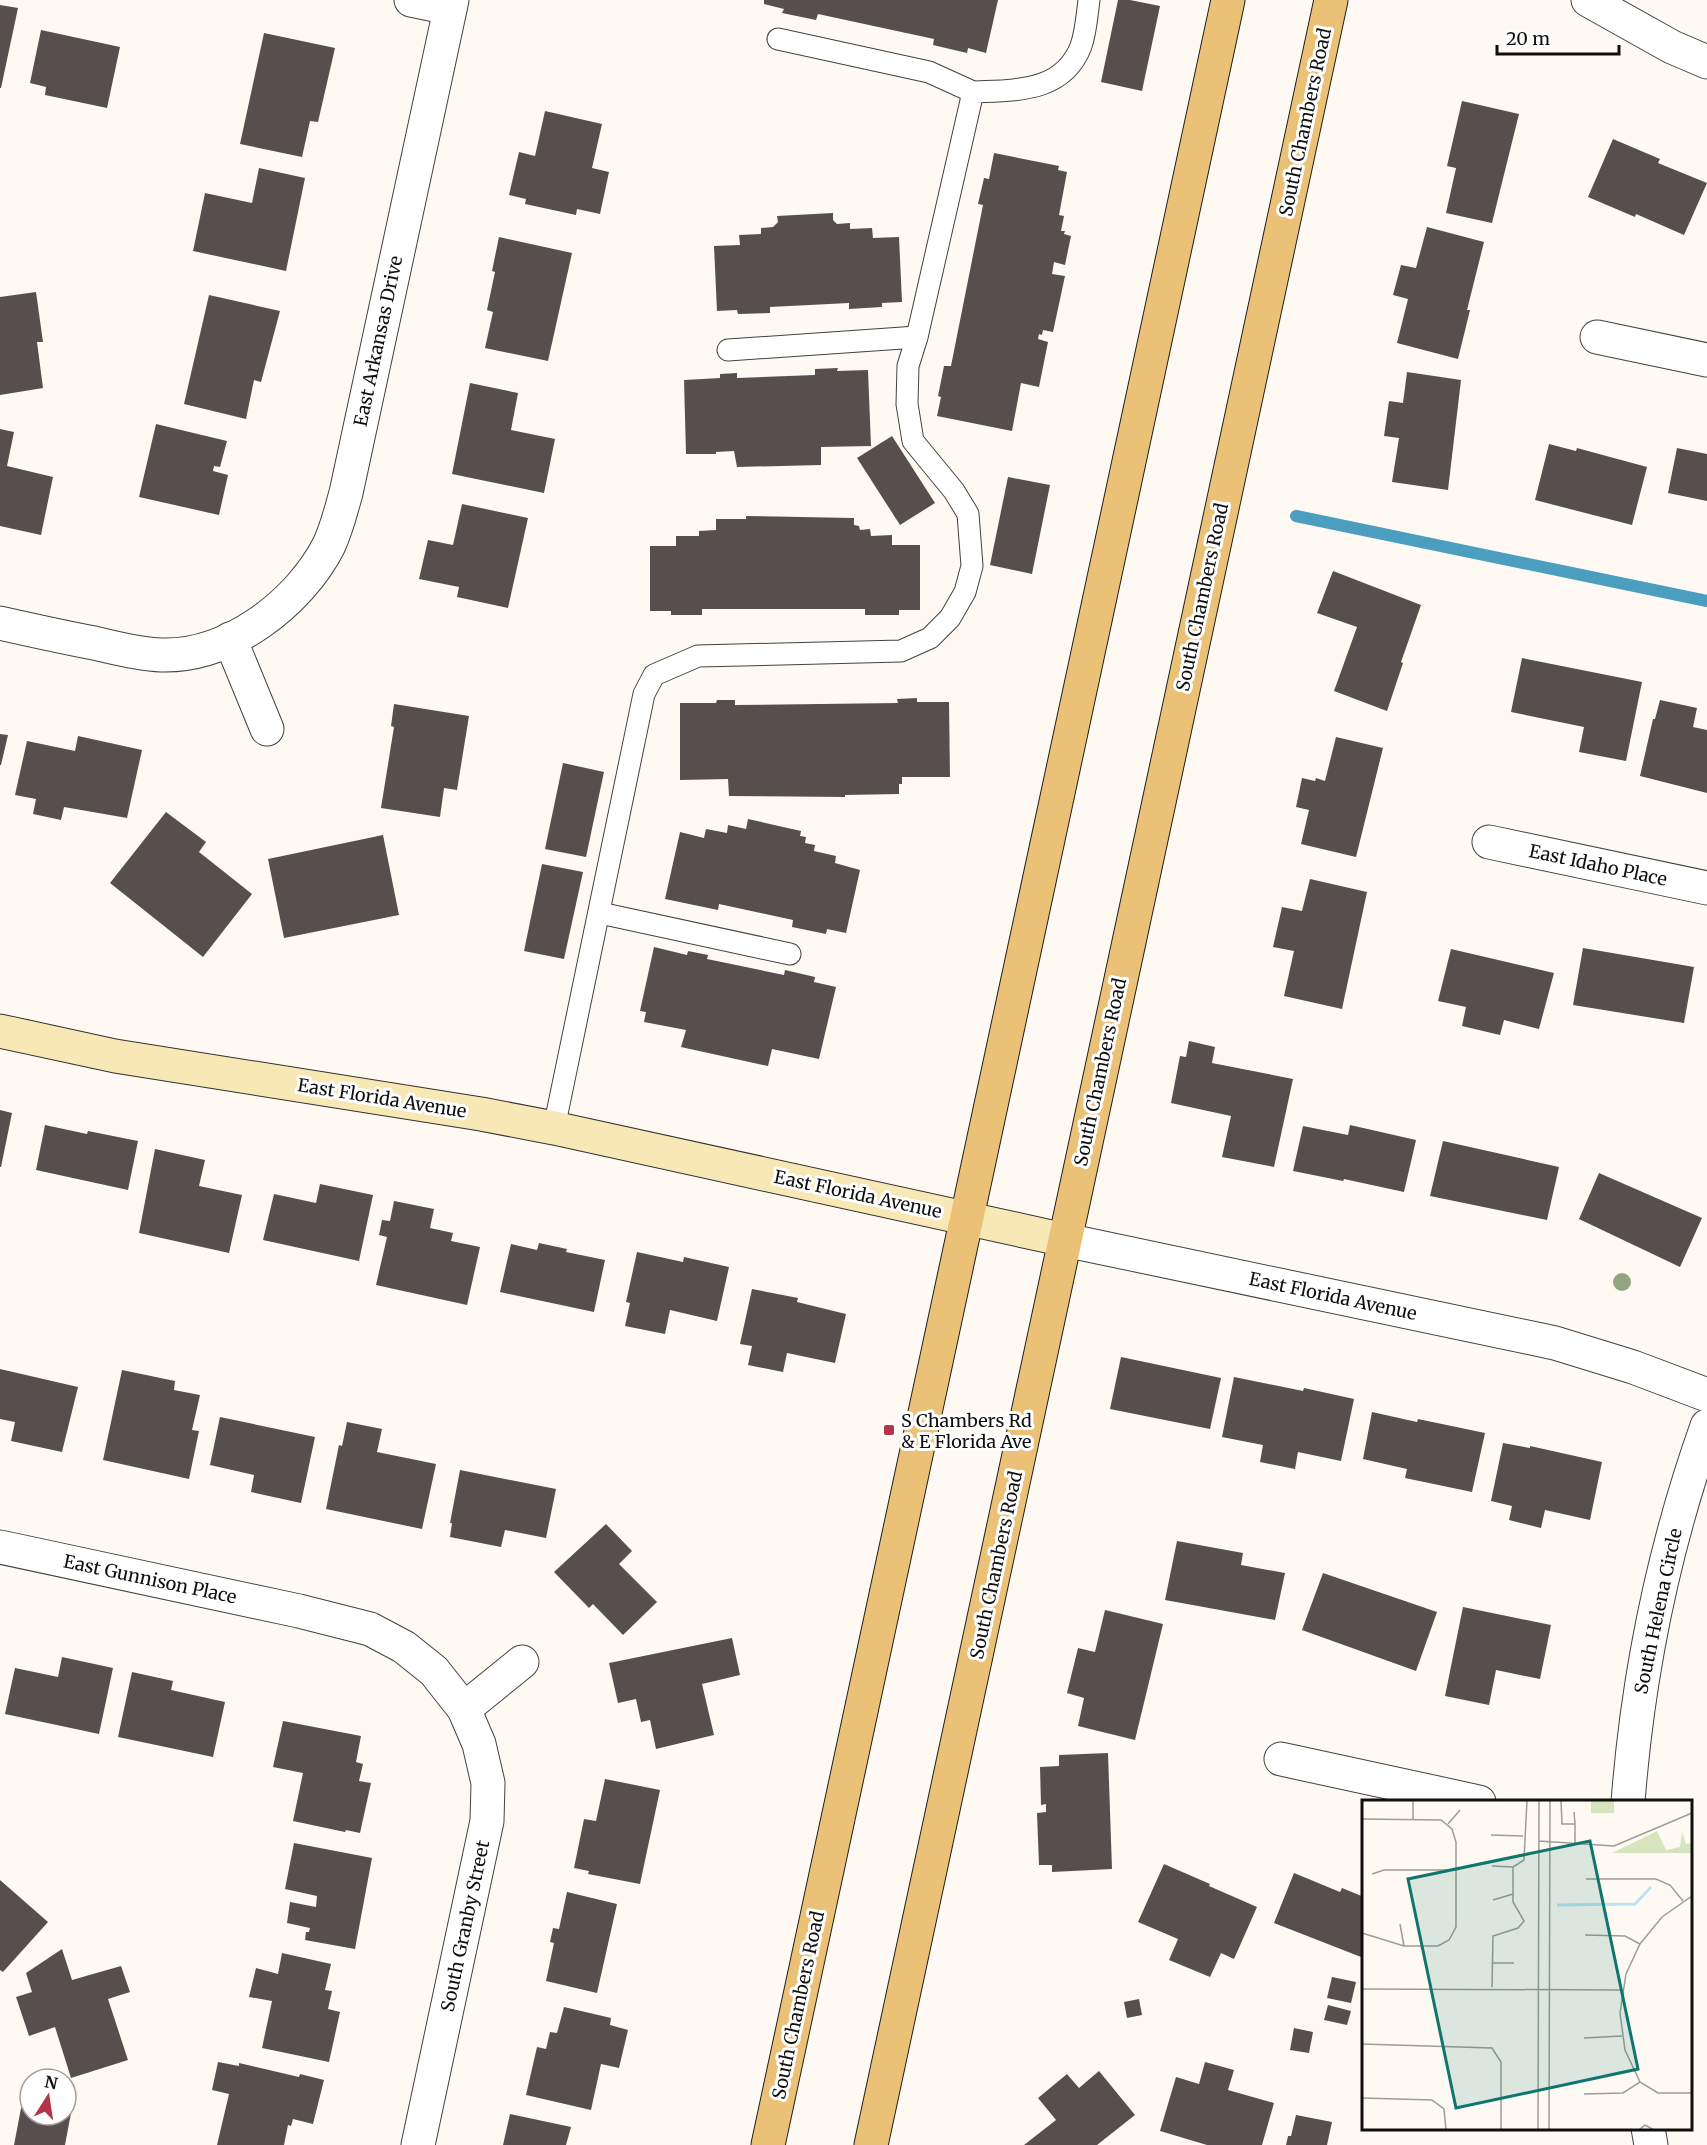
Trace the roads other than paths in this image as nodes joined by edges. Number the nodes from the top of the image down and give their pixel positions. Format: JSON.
{"nodes":[{"id":1,"x":411,"y":0,"type":"edge"},
{"id":2,"x":1089,"y":0,"type":"edge"},
{"id":3,"x":1228,"y":0,"type":"edge"},
{"id":4,"x":1331,"y":0,"type":"edge"},
{"id":5,"x":1588,"y":0,"type":"edge"},
{"id":6,"x":451,"y":4,"type":"edge"},
{"id":7,"x":778,"y":39,"type":"dead end"},
{"id":8,"x":1707,"y":62,"type":"edge"},
{"id":9,"x":973,"y":92,"type":"junction"},
{"id":10,"x":1597,"y":336,"type":"dead end"},
{"id":11,"x":917,"y":337,"type":"junction"},
{"id":12,"x":728,"y":350,"type":"dead end"},
{"id":13,"x":1707,"y":360,"type":"edge"},
{"id":14,"x":0,"y":623,"type":"edge"},
{"id":15,"x":230,"y":639,"type":"junction"},
{"id":16,"x":267,"y":729,"type":"dead end"},
{"id":17,"x":1489,"y":842,"type":"dead end"},
{"id":18,"x":1707,"y":888,"type":"edge"},
{"id":19,"x":600,"y":913,"type":"junction"},
{"id":20,"x":790,"y":954,"type":"dead end"},
{"id":21,"x":0,"y":1032,"type":"edge"},
{"id":22,"x":554,"y":1128,"type":"junction"},
{"id":23,"x":968,"y":1218,"type":"junction"},
{"id":24,"x":1065,"y":1240,"type":"junction"},
{"id":25,"x":1707,"y":1395,"type":"edge"},
{"id":26,"x":1707,"y":1426,"type":"edge"},
{"id":27,"x":0,"y":1547,"type":"edge"},
{"id":28,"x":299,"y":1611,"type":"joint"},
{"id":29,"x":522,"y":1662,"type":"dead end"},
{"id":30,"x":464,"y":1709,"type":"junction"},
{"id":31,"x":1281,"y":1759,"type":"dead end"},
{"id":32,"x":1470,"y":1800,"type":"edge"},
{"id":33,"x":1628,"y":1800,"type":"edge"},
{"id":34,"x":1648,"y":2130,"type":"edge"},
{"id":35,"x":418,"y":2145,"type":"edge"},
{"id":36,"x":768,"y":2145,"type":"edge"},
{"id":37,"x":871,"y":2145,"type":"edge"},
{"id":38,"x":1651,"y":2145,"type":"edge"}],
"edges":[{"from":1,"to":6,"type":"street"},
{"from":2,"to":9,"type":"lane"},
{"from":3,"to":23,"type":"main road","name":"South Chambers Road"},
{"from":4,"to":24,"type":"main road","name":"South Chambers Road"},
{"from":5,"to":8,"type":"street"},
{"from":6,"to":15,"type":"street","name":"East Arkansas Drive"},
{"from":7,"to":9,"type":"lane"},
{"from":9,"to":11,"type":"lane"},
{"from":10,"to":13,"type":"street"},
{"from":11,"to":12,"type":"lane"},
{"from":11,"to":19,"type":"lane"},
{"from":14,"to":15,"type":"street","name":"East Arkansas Drive"},
{"from":15,"to":16,"type":"street"},
{"from":17,"to":18,"type":"street","name":"East Idaho Place"},
{"from":19,"to":20,"type":"lane"},
{"from":19,"to":22,"type":"lane"},
{"from":21,"to":22,"type":"street","name":"East Florida Avenue"},
{"from":22,"to":23,"type":"street","name":"East Florida Avenue"},
{"from":23,"to":24,"type":"street","name":"East Florida Avenue"},
{"from":23,"to":36,"type":"main road","name":"South Chambers Road"},
{"from":24,"to":25,"type":"street","name":"East Florida Avenue"},
{"from":24,"to":37,"type":"main road","name":"South Chambers Road"},
{"from":26,"to":33,"type":"street","name":"South Helena Circle"},
{"from":27,"to":28,"type":"street","name":"East Gunnison Place"},
{"from":28,"to":30,"type":"street","name":"South Granby Street"},
{"from":29,"to":30,"type":"street"},
{"from":30,"to":35,"type":"street","name":"South Granby Street"},
{"from":31,"to":32,"type":"street"},
{"from":34,"to":38,"type":"street"}]}
